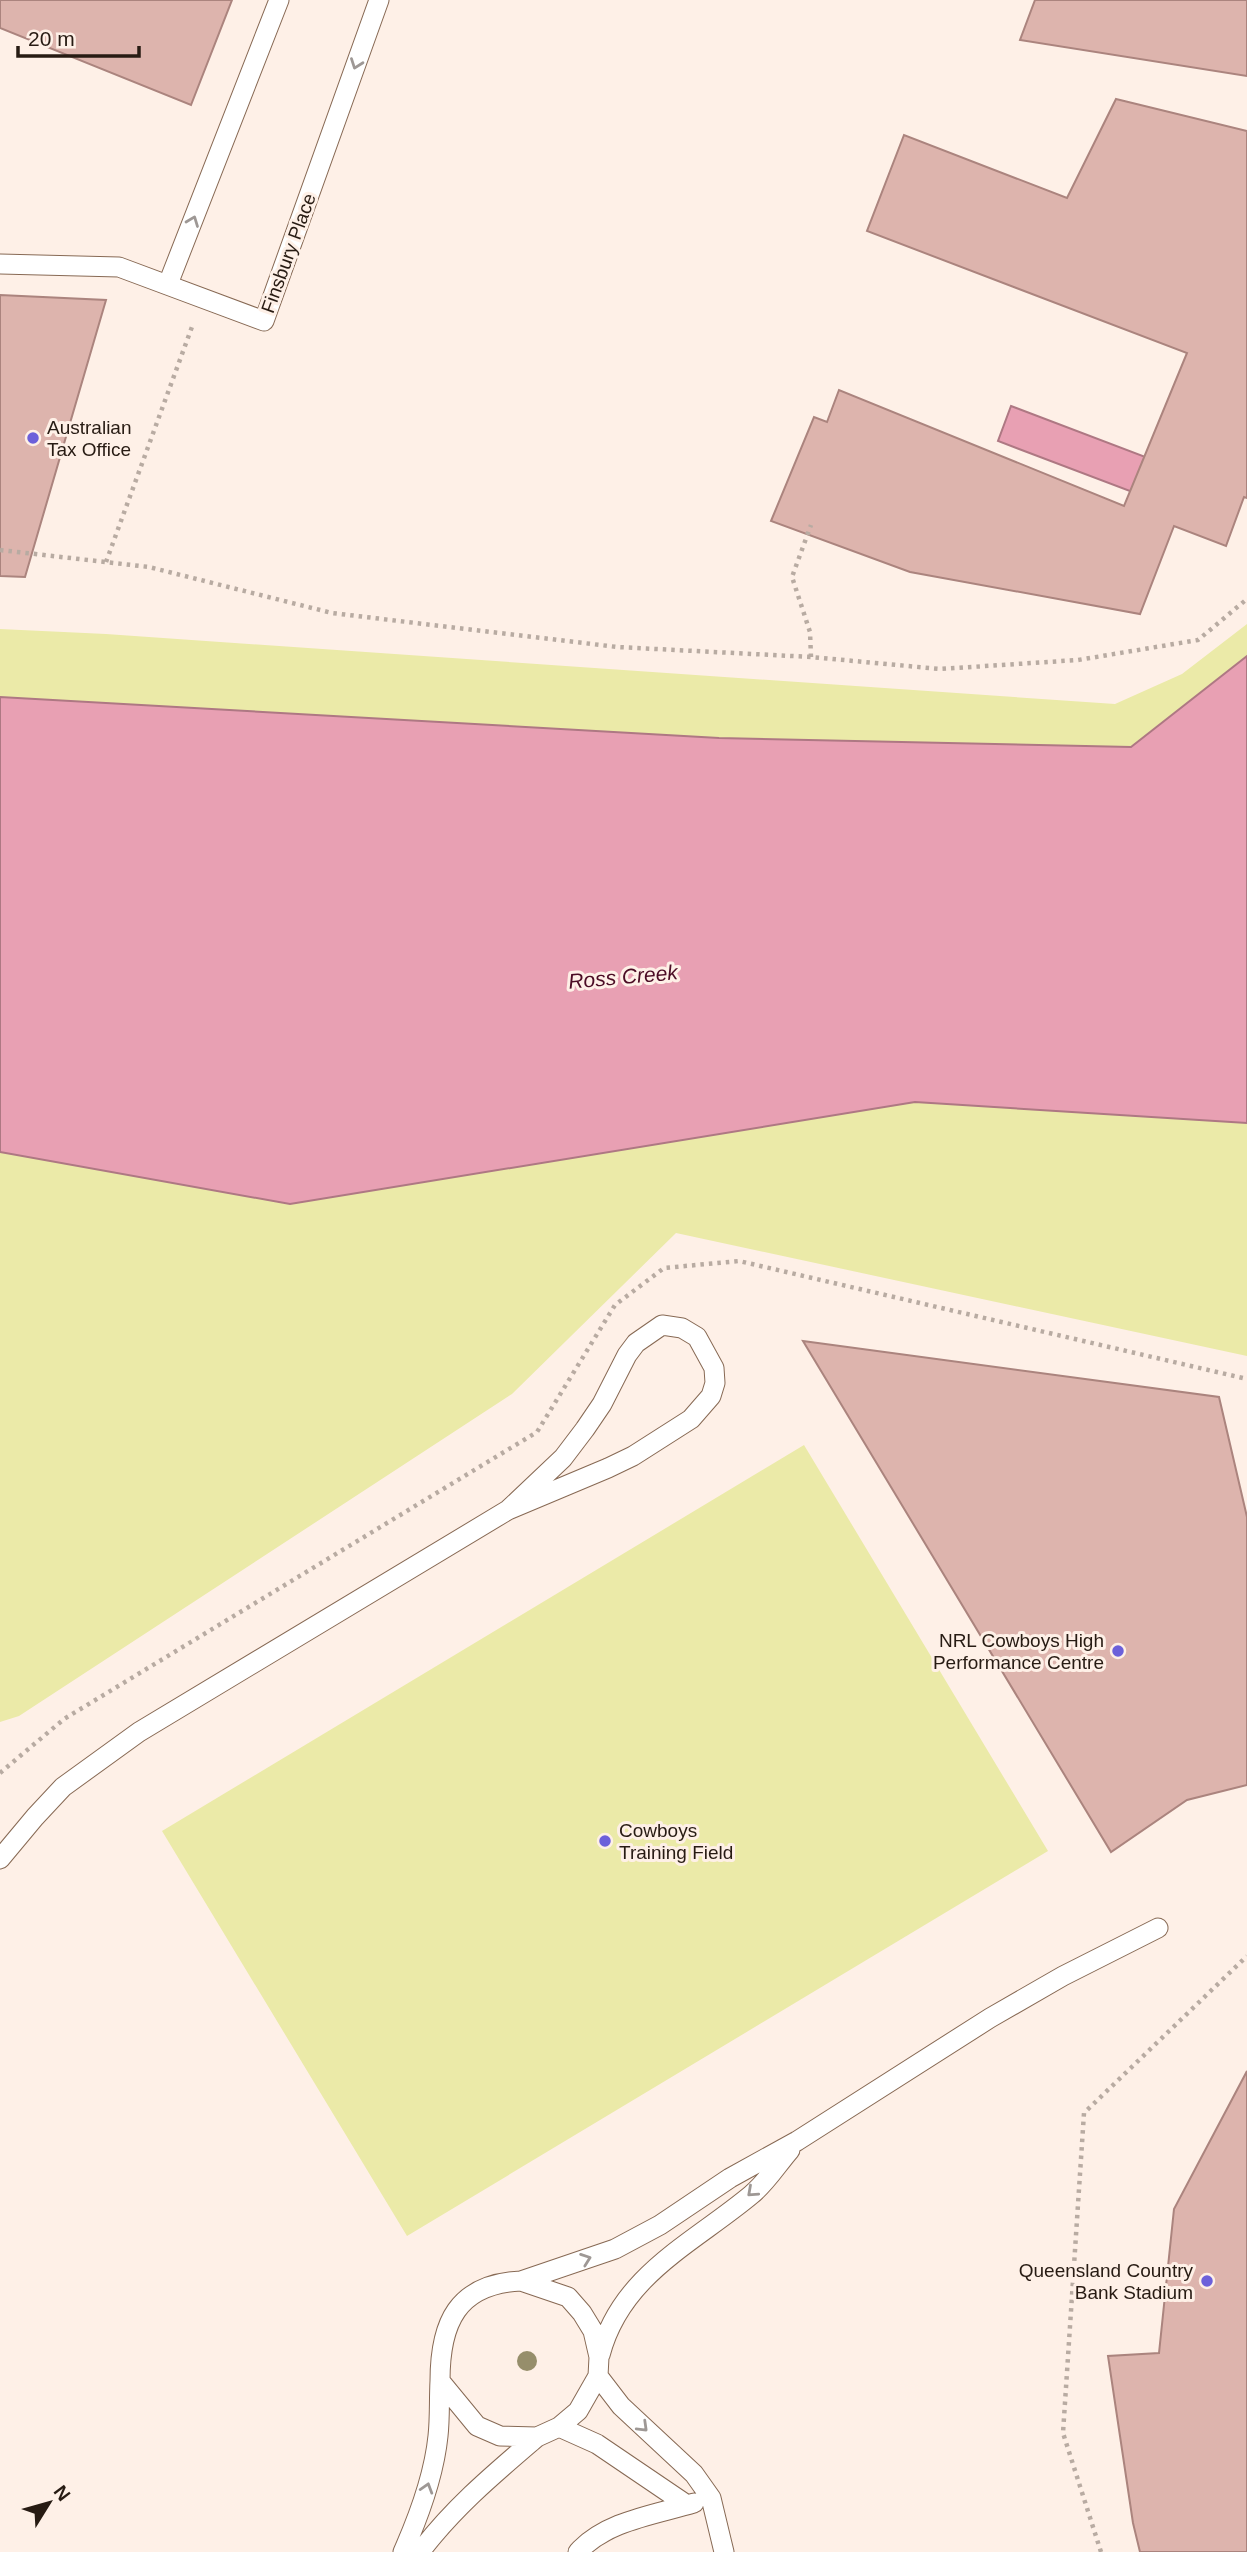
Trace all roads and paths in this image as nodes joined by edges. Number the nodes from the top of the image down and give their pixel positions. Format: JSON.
{"nodes":[{"id":1,"x":279,"y":0,"type":"edge"},
{"id":2,"x":379,"y":0,"type":"edge"},
{"id":3,"x":0,"y":264,"type":"edge"},
{"id":4,"x":168,"y":284,"type":"junction"},
{"id":5,"x":202,"y":297,"type":"junction"},
{"id":6,"x":811,"y":525,"type":"dead end"},
{"id":7,"x":0,"y":550,"type":"edge"},
{"id":8,"x":106,"y":562,"type":"junction"},
{"id":9,"x":1247,"y":598,"type":"edge"},
{"id":10,"x":810,"y":657,"type":"junction"},
{"id":11,"x":508,"y":1510,"type":"junction"},
{"id":12,"x":0,"y":1859,"type":"edge"},
{"id":13,"x":1158,"y":1928,"type":"dead end"},
{"id":14,"x":1247,"y":1956,"type":"edge"},
{"id":15,"x":797,"y":2141,"type":"junction"},
{"id":16,"x":521,"y":2281,"type":"junction"},
{"id":17,"x":599,"y":2366,"type":"junction"},
{"id":18,"x":439,"y":2381,"type":"junction"},
{"id":19,"x":559,"y":2427,"type":"junction"},
{"id":20,"x":537,"y":2437,"type":"junction"},
{"id":21,"x":711,"y":2498,"type":"junction"},
{"id":22,"x":687,"y":2505,"type":"junction"},
{"id":23,"x":403,"y":2552,"type":"edge"},
{"id":24,"x":420,"y":2552,"type":"edge"},
{"id":25,"x":578,"y":2552,"type":"edge"},
{"id":26,"x":724,"y":2552,"type":"edge"},
{"id":27,"x":1101,"y":2552,"type":"edge"}],
"edges":[{"from":4,"to":1,"type":"lane","one_way":true},
{"from":2,"to":5,"type":"lane","name":"Finsbury Place","one_way":true},
{"from":3,"to":4,"type":"lane","name":"Finsbury Place"},
{"from":4,"to":5,"type":"lane","name":"Finsbury Place"},
{"from":5,"to":8,"type":"path"},
{"from":6,"to":10,"type":"path"},
{"from":7,"to":8,"type":"path"},
{"from":8,"to":10,"type":"path"},
{"from":9,"to":10,"type":"path"},
{"from":11,"to":11,"type":"lane"},
{"from":11,"to":12,"type":"lane"},
{"from":13,"to":15,"type":"lane"},
{"from":14,"to":27,"type":"path"},
{"from":16,"to":15,"type":"lane","one_way":true},
{"from":15,"to":17,"type":"lane","one_way":true},
{"from":16,"to":17,"type":"lane"},
{"from":16,"to":18,"type":"lane"},
{"from":17,"to":19,"type":"lane"},
{"from":17,"to":21,"type":"lane","one_way":true},
{"from":18,"to":20,"type":"lane"},
{"from":23,"to":18,"type":"lane","one_way":true},
{"from":19,"to":20,"type":"lane"},
{"from":19,"to":22,"type":"lane"},
{"from":20,"to":24,"type":"lane"},
{"from":21,"to":22,"type":"lane"},
{"from":21,"to":26,"type":"lane"},
{"from":22,"to":25,"type":"lane"}]}
